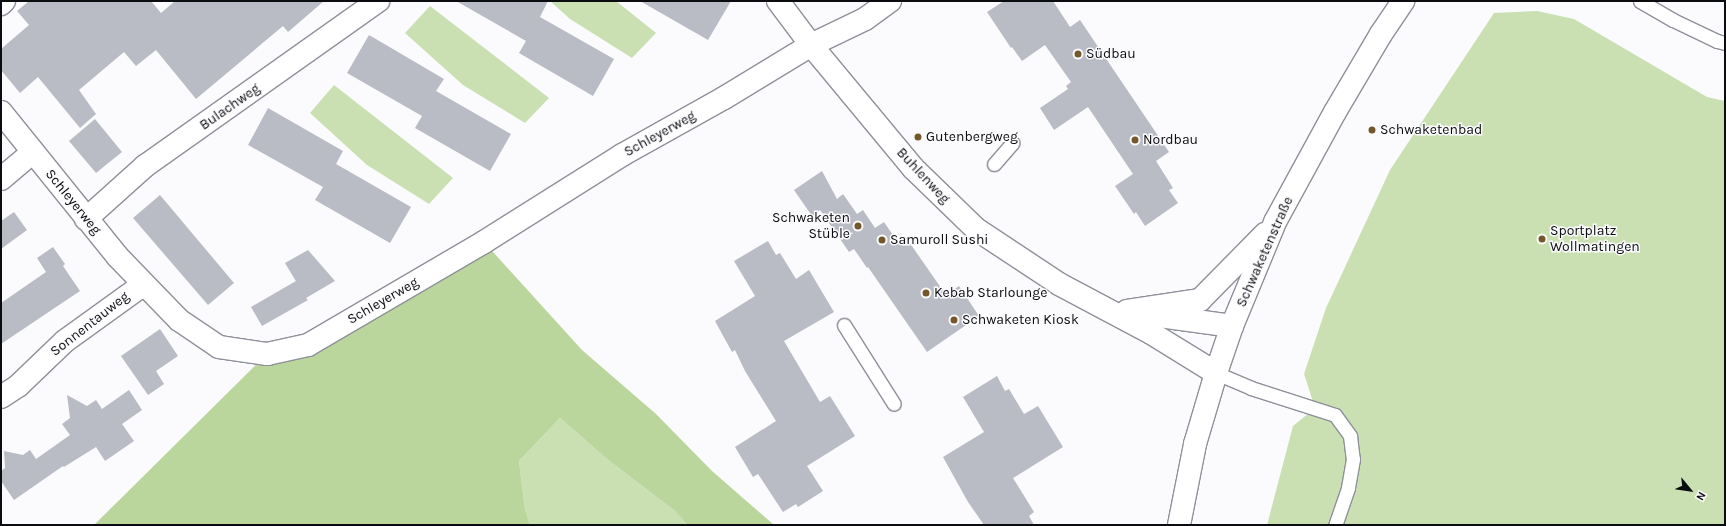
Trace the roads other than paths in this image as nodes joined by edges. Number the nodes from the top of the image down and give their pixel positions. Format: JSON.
{"nodes":[{"id":1,"x":4,"y":1,"type":"edge"},
{"id":2,"x":378,"y":1,"type":"edge"},
{"id":3,"x":778,"y":1,"type":"edge"},
{"id":4,"x":890,"y":1,"type":"edge"},
{"id":5,"x":1403,"y":1,"type":"edge"},
{"id":6,"x":1640,"y":1,"type":"edge"},
{"id":7,"x":1,"y":4,"type":"edge"},
{"id":8,"x":1725,"y":43,"type":"edge"},
{"id":9,"x":811,"y":45,"type":"junction"},
{"id":10,"x":1,"y":112,"type":"edge"},
{"id":11,"x":1012,"y":143,"type":"dead end"},
{"id":12,"x":33,"y":152,"type":"junction"},
{"id":13,"x":994,"y":164,"type":"dead end"},
{"id":14,"x":1,"y":179,"type":"edge"},
{"id":15,"x":86,"y":219,"type":"junction"},
{"id":16,"x":1275,"y":222,"type":"junction"},
{"id":17,"x":144,"y":284,"type":"junction"},
{"id":18,"x":1105,"y":308,"type":"junction"},
{"id":19,"x":1127,"y":311,"type":"junction"},
{"id":20,"x":844,"y":325,"type":"dead end"},
{"id":21,"x":1232,"y":326,"type":"junction"},
{"id":22,"x":1216,"y":373,"type":"junction"},
{"id":23,"x":1,"y":398,"type":"edge"},
{"id":24,"x":894,"y":404,"type":"dead end"},
{"id":25,"x":1179,"y":525,"type":"edge"},
{"id":26,"x":1336,"y":525,"type":"edge"}],
"edges":[{"from":1,"to":7,"type":"street"},
{"from":2,"to":15,"type":"street","name":"Bulachweg"},
{"from":3,"to":9,"type":"street","name":"Buhlenweg"},
{"from":4,"to":9,"type":"street"},
{"from":5,"to":16,"type":"street","name":"Schwaketenstraße"},
{"from":6,"to":8,"type":"lane"},
{"from":9,"to":17,"type":"street","name":"Schleyerweg"},
{"from":9,"to":18,"type":"street","name":"Buhlenweg"},
{"from":10,"to":12,"type":"street","name":"Schleyerweg"},
{"from":11,"to":13,"type":"lane"},
{"from":12,"to":14,"type":"street"},
{"from":12,"to":15,"type":"street","name":"Schleyerweg"},
{"from":15,"to":17,"type":"street","name":"Schleyerweg"},
{"from":16,"to":19,"type":"street","name":"Buhlenweg"},
{"from":16,"to":21,"type":"street","name":"Schwaketenstraße"},
{"from":17,"to":23,"type":"street","name":"Sonnentauweg"},
{"from":18,"to":19,"type":"street","name":"Buhlenweg"},
{"from":18,"to":22,"type":"street","name":"Buhlenweg"},
{"from":19,"to":21,"type":"street","name":"Buhlenweg"},
{"from":20,"to":24,"type":"lane"},
{"from":21,"to":22,"type":"street","name":"Schwaketenstraße"},
{"from":22,"to":25,"type":"street","name":"Schwaketenstraße"},
{"from":22,"to":26,"type":"lane"}]}
